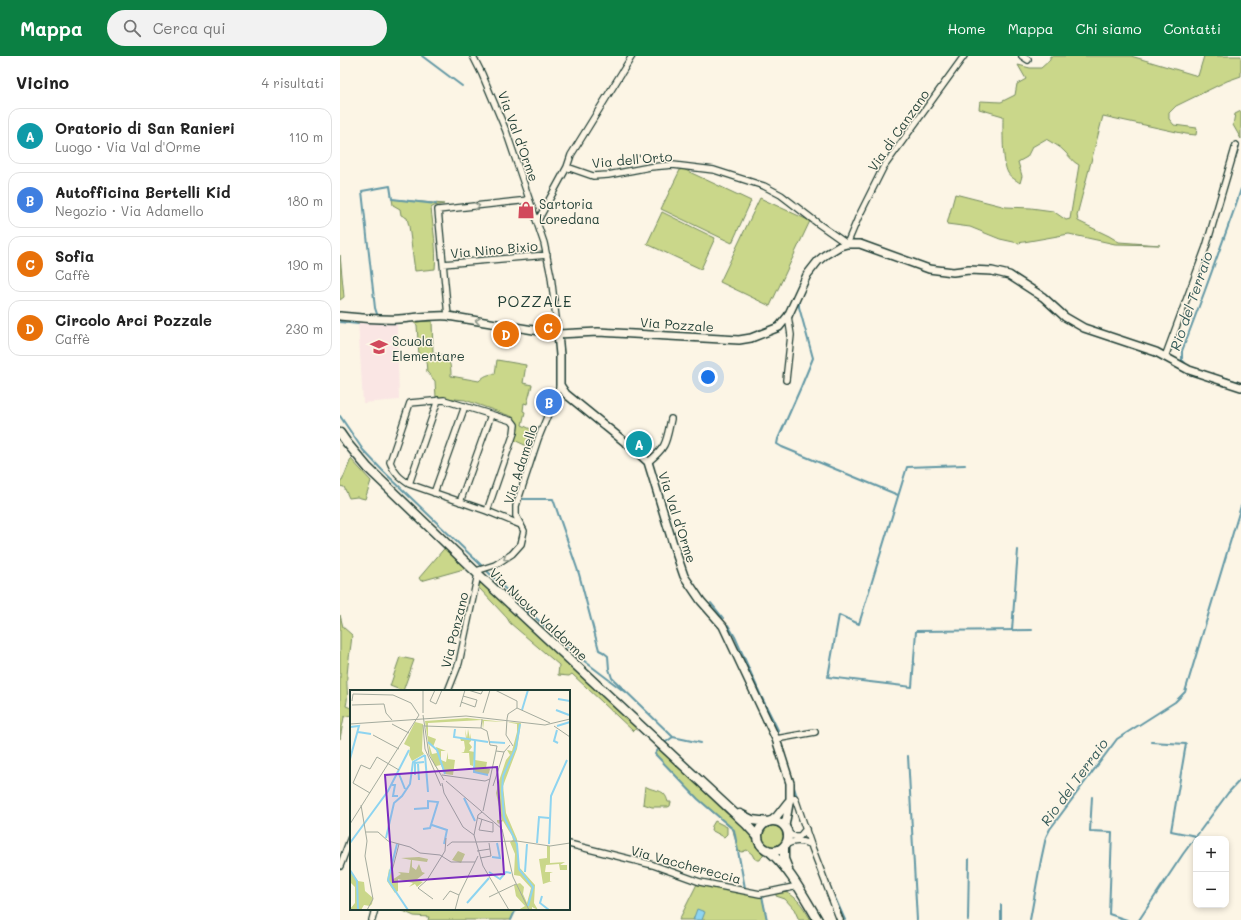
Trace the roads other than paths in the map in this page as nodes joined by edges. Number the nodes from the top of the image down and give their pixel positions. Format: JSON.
{"nodes":[{"id":1,"x":473,"y":56,"type":"edge"},
{"id":2,"x":632,"y":56,"type":"edge"},
{"id":3,"x":964,"y":56,"type":"edge"},
{"id":4,"x":1022,"y":56,"type":"edge"},
{"id":5,"x":1028,"y":60,"type":"dead end"},
{"id":6,"x":1236,"y":145,"type":"dead end"},
{"id":7,"x":566,"y":167,"type":"junction"},
{"id":8,"x":529,"y":200,"type":"junction"},
{"id":9,"x":537,"y":222,"type":"junction"},
{"id":10,"x":848,"y":244,"type":"junction"},
{"id":11,"x":547,"y":255,"type":"junction"},
{"id":12,"x":443,"y":264,"type":"junction"},
{"id":13,"x":340,"y":316,"type":"edge"},
{"id":14,"x":448,"y":316,"type":"junction"},
{"id":15,"x":788,"y":316,"type":"junction"},
{"id":16,"x":558,"y":334,"type":"junction"},
{"id":17,"x":1165,"y":357,"type":"junction"},
{"id":18,"x":786,"y":380,"type":"dead end"},
{"id":19,"x":560,"y":385,"type":"junction"},
{"id":20,"x":1241,"y":386,"type":"edge"},
{"id":21,"x":438,"y":400,"type":"junction"},
{"id":22,"x":465,"y":406,"type":"junction"},
{"id":23,"x":491,"y":415,"type":"junction"},
{"id":24,"x":671,"y":420,"type":"dead end"},
{"id":25,"x":340,"y":433,"type":"edge"},
{"id":26,"x":648,"y":462,"type":"junction"},
{"id":27,"x":409,"y":484,"type":"junction"},
{"id":28,"x":434,"y":493,"type":"junction"},
{"id":29,"x":460,"y":502,"type":"junction"},
{"id":30,"x":487,"y":511,"type":"junction"},
{"id":31,"x":522,"y":528,"type":"junction"},
{"id":32,"x":477,"y":573,"type":"junction"},
{"id":33,"x":448,"y":690,"type":"edge"},
{"id":34,"x":815,"y":732,"type":"dead end"},
{"id":35,"x":776,"y":739,"type":"junction"},
{"id":36,"x":792,"y":798,"type":"junction"},
{"id":37,"x":728,"y":807,"type":"junction"},
{"id":38,"x":769,"y":821,"type":"junction"},
{"id":39,"x":787,"y":829,"type":"junction"},
{"id":40,"x":806,"y":830,"type":"junction"},
{"id":41,"x":758,"y":837,"type":"junction"},
{"id":42,"x":350,"y":840,"type":"edge"},
{"id":43,"x":570,"y":844,"type":"edge"},
{"id":44,"x":811,"y":845,"type":"junction"},
{"id":45,"x":785,"y":846,"type":"junction"},
{"id":46,"x":768,"y":850,"type":"junction"},
{"id":47,"x":340,"y":866,"type":"edge"},
{"id":48,"x":789,"y":873,"type":"junction"},
{"id":49,"x":798,"y":886,"type":"junction"},
{"id":50,"x":374,"y":910,"type":"edge"},
{"id":51,"x":372,"y":920,"type":"edge"},
{"id":52,"x":818,"y":920,"type":"edge"},
{"id":53,"x":840,"y":920,"type":"edge"}],
"edges":[{"from":1,"to":8,"type":"street","name":"Via Val d'Orme"},
{"from":2,"to":7,"type":"street"},
{"from":3,"to":10,"type":"street","name":"Via di Canzano"},
{"from":4,"to":5,"type":"street"},
{"from":6,"to":17,"type":"street"},
{"from":7,"to":9,"type":"street"},
{"from":7,"to":10,"type":"street","name":"Via dell'Orto"},
{"from":8,"to":9,"type":"street","name":"Via Val d'Orme"},
{"from":12,"to":8,"type":"street","one_way":true},
{"from":9,"to":11,"type":"street","name":"Via Val d'Orme"},
{"from":10,"to":15,"type":"street","name":"Via Pozzale"},
{"from":10,"to":17,"type":"street"},
{"from":11,"to":12,"type":"street","name":"Via Nino Bixio"},
{"from":11,"to":16,"type":"street","name":"Via Val d'Orme"},
{"from":12,"to":14,"type":"street"},
{"from":13,"to":14,"type":"street","name":"Via Pozzale"},
{"from":16,"to":14,"type":"street","name":"Via Pozzale","one_way":true},
{"from":15,"to":16,"type":"street","name":"Via Pozzale"},
{"from":15,"to":18,"type":"street"},
{"from":16,"to":19,"type":"street","name":"Via Val d'Orme"},
{"from":17,"to":20,"type":"street"},
{"from":19,"to":26,"type":"street","name":"Via Val d'Orme"},
{"from":19,"to":31,"type":"street","name":"Via Adamello"},
{"from":21,"to":22,"type":"street"},
{"from":21,"to":27,"type":"street"},
{"from":21,"to":27,"type":"street"},
{"from":22,"to":23,"type":"street"},
{"from":22,"to":28,"type":"street"},
{"from":23,"to":29,"type":"street"},
{"from":23,"to":30,"type":"street"},
{"from":24,"to":26,"type":"street"},
{"from":25,"to":32,"type":"main road","name":"Via Nuova Valdorme"},
{"from":26,"to":35,"type":"street","name":"Via Val d'Orme"},
{"from":27,"to":28,"type":"street"},
{"from":28,"to":29,"type":"street"},
{"from":29,"to":30,"type":"street"},
{"from":30,"to":31,"type":"street"},
{"from":31,"to":32,"type":"street","one_way":true},
{"from":32,"to":33,"type":"street","name":"Via Ponzano"},
{"from":32,"to":37,"type":"main road","name":"Via Nuova Valdorme"},
{"from":34,"to":35,"type":"street"},
{"from":35,"to":36,"type":"street","name":"Via Val d'Orme"},
{"from":36,"to":38,"type":"street"},
{"from":36,"to":39,"type":"street","name":"Via Val d'Orme"},
{"from":36,"to":40,"type":"street","name":"Via Val d'Orme"},
{"from":37,"to":38,"type":"main road","name":"Via Nuova Valdorme"},
{"from":37,"to":41,"type":"main road","name":"Via Nuova Valdorme"},
{"from":38,"to":39,"type":"main road","name":"Via Nuova Valdorme"},
{"from":38,"to":41,"type":"main road"},
{"from":39,"to":40,"type":"street"},
{"from":39,"to":45,"type":"main road","name":"Via Nuova Valdorme"},
{"from":40,"to":44,"type":"street","name":"Via Val d'Orme"},
{"from":41,"to":46,"type":"main road","name":"Via Nuova Valdorme"},
{"from":42,"to":47,"type":"street"},
{"from":43,"to":49,"type":"street","name":"Via Vacchereccia"},
{"from":44,"to":45,"type":"street"},
{"from":44,"to":53,"type":"street","name":"Via Val d'Orme"},
{"from":45,"to":46,"type":"main road"},
{"from":45,"to":48,"type":"main road","name":"Via Nuova Valdorme"},
{"from":46,"to":48,"type":"main road","name":"Via Nuova Valdorme"},
{"from":48,"to":49,"type":"main road","name":"Via Nuova Valdorme"},
{"from":49,"to":52,"type":"main road","name":"Via Nuova Valdorme"},
{"from":50,"to":51,"type":"street"}]}
